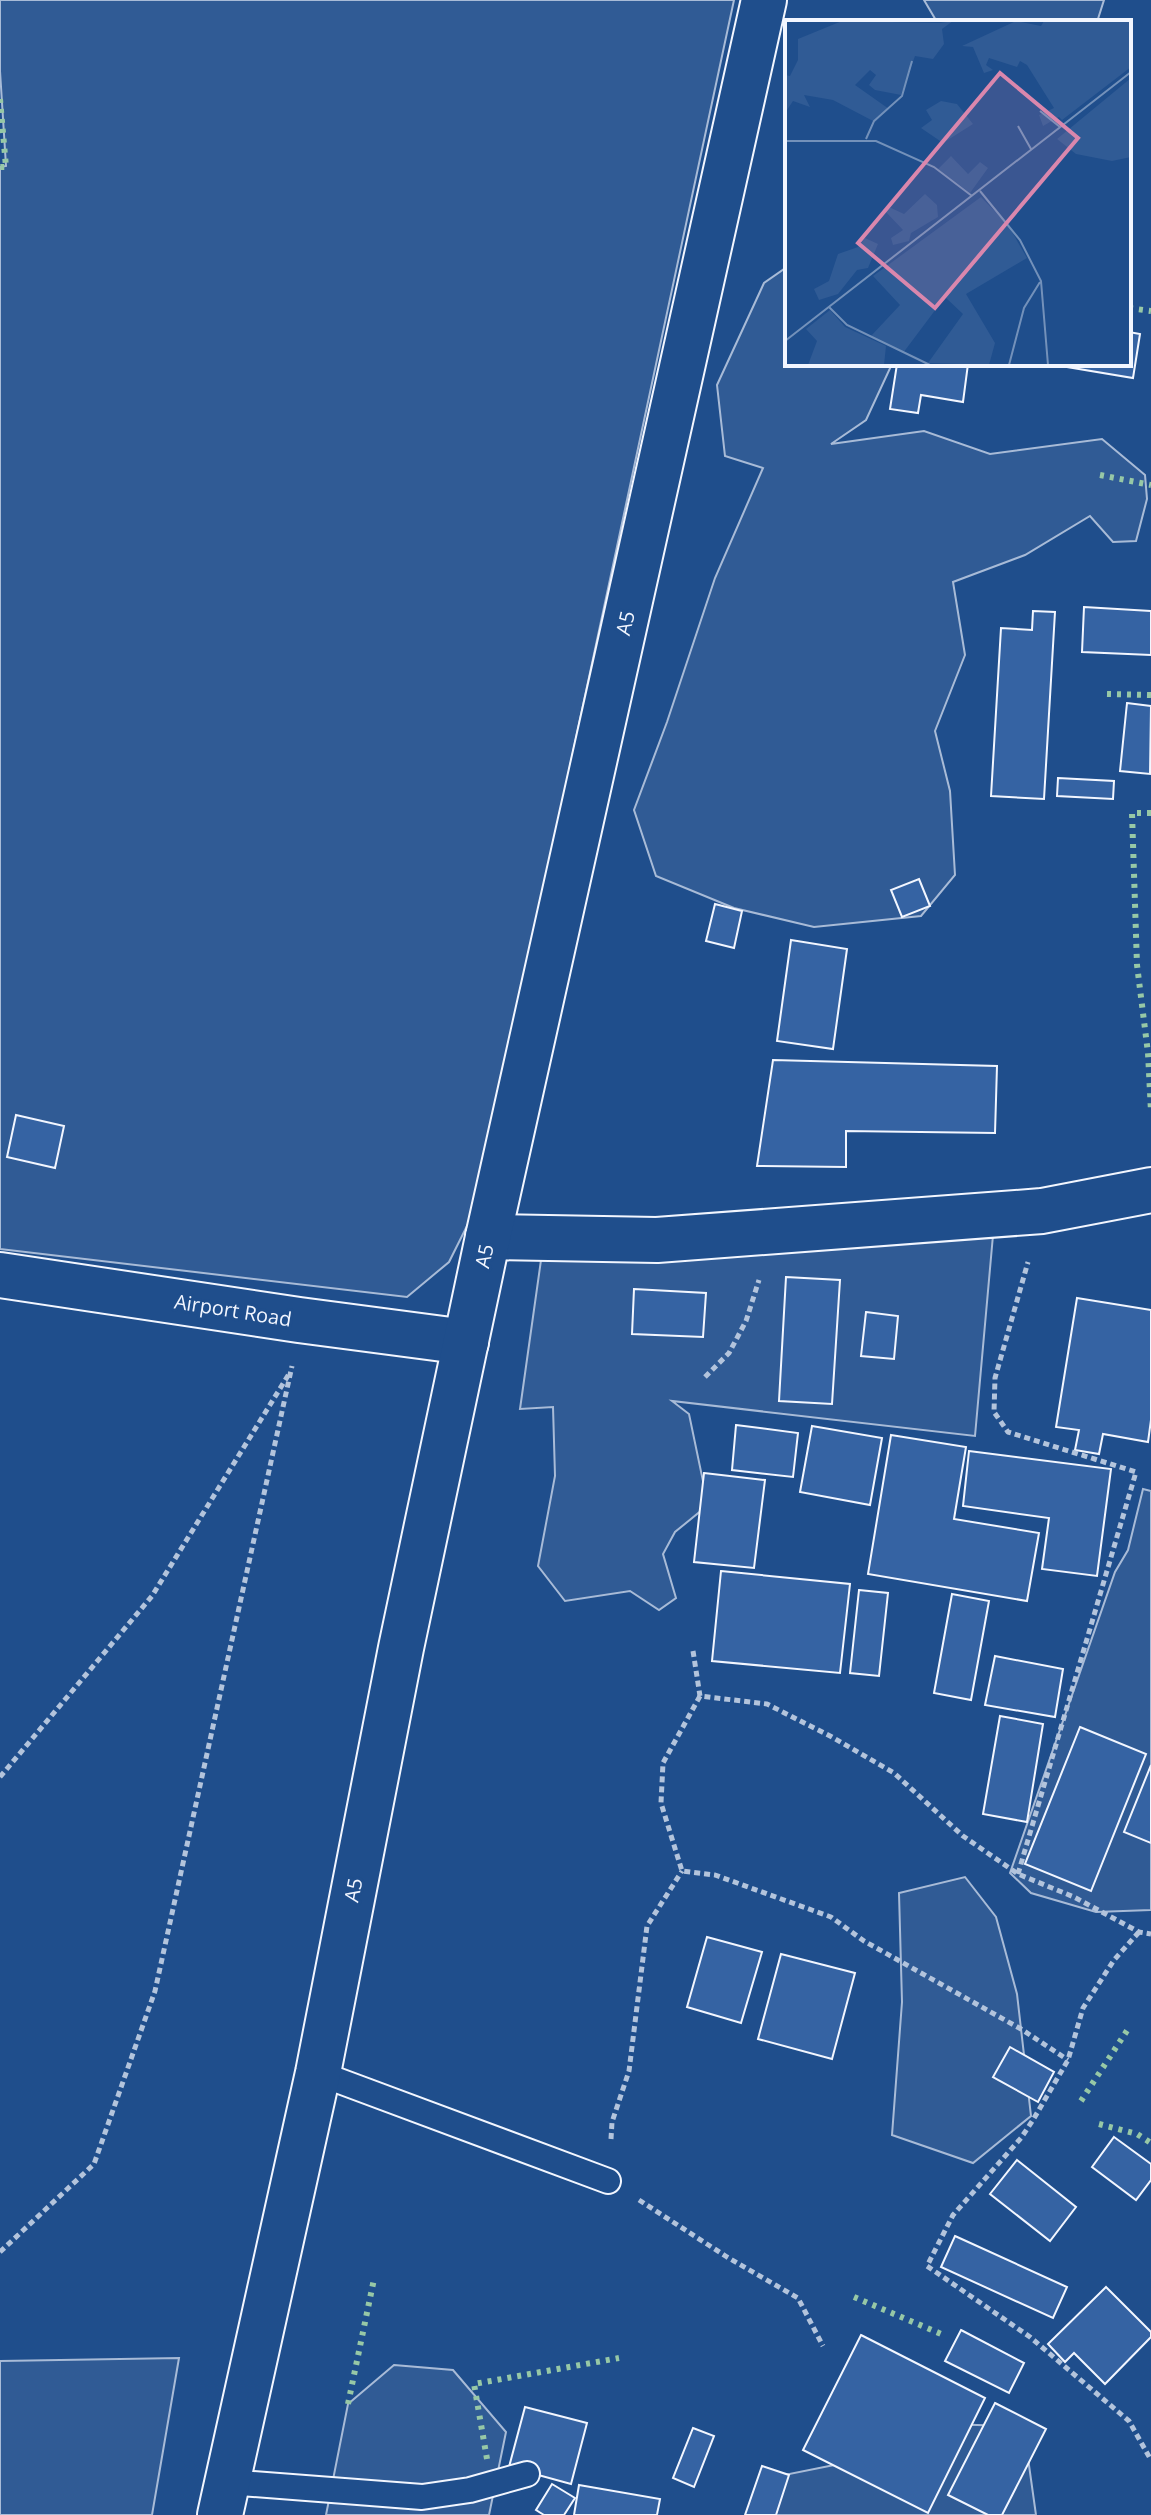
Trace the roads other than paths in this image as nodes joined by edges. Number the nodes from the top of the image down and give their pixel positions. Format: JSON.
{"nodes":[{"id":1,"x":764,"y":0,"type":"edge"},
{"id":2,"x":1151,"y":1190,"type":"edge"},
{"id":3,"x":488,"y":1237,"type":"junction"},
{"id":4,"x":0,"y":1275,"type":"edge"},
{"id":5,"x":466,"y":1342,"type":"junction"},
{"id":6,"x":318,"y":2073,"type":"junction"},
{"id":7,"x":608,"y":2181,"type":"road end"},
{"id":8,"x":527,"y":2474,"type":"dead end"},
{"id":9,"x":224,"y":2499,"type":"edge"}],
"edges":[{"from":1,"to":3,"type":"main road","name":"A5","number":"A5"},
{"from":2,"to":3,"type":"main road"},
{"from":3,"to":5,"type":"main road","name":"A5","number":"A5"},
{"from":4,"to":5,"type":"main road","name":"Airport Road"},
{"from":5,"to":6,"type":"main road","name":"A5","number":"A5"},
{"from":6,"to":7,"type":"lane"},
{"from":6,"to":9,"type":"main road","name":"A5","number":"A5"},
{"from":8,"to":9,"type":"lane"}]}
